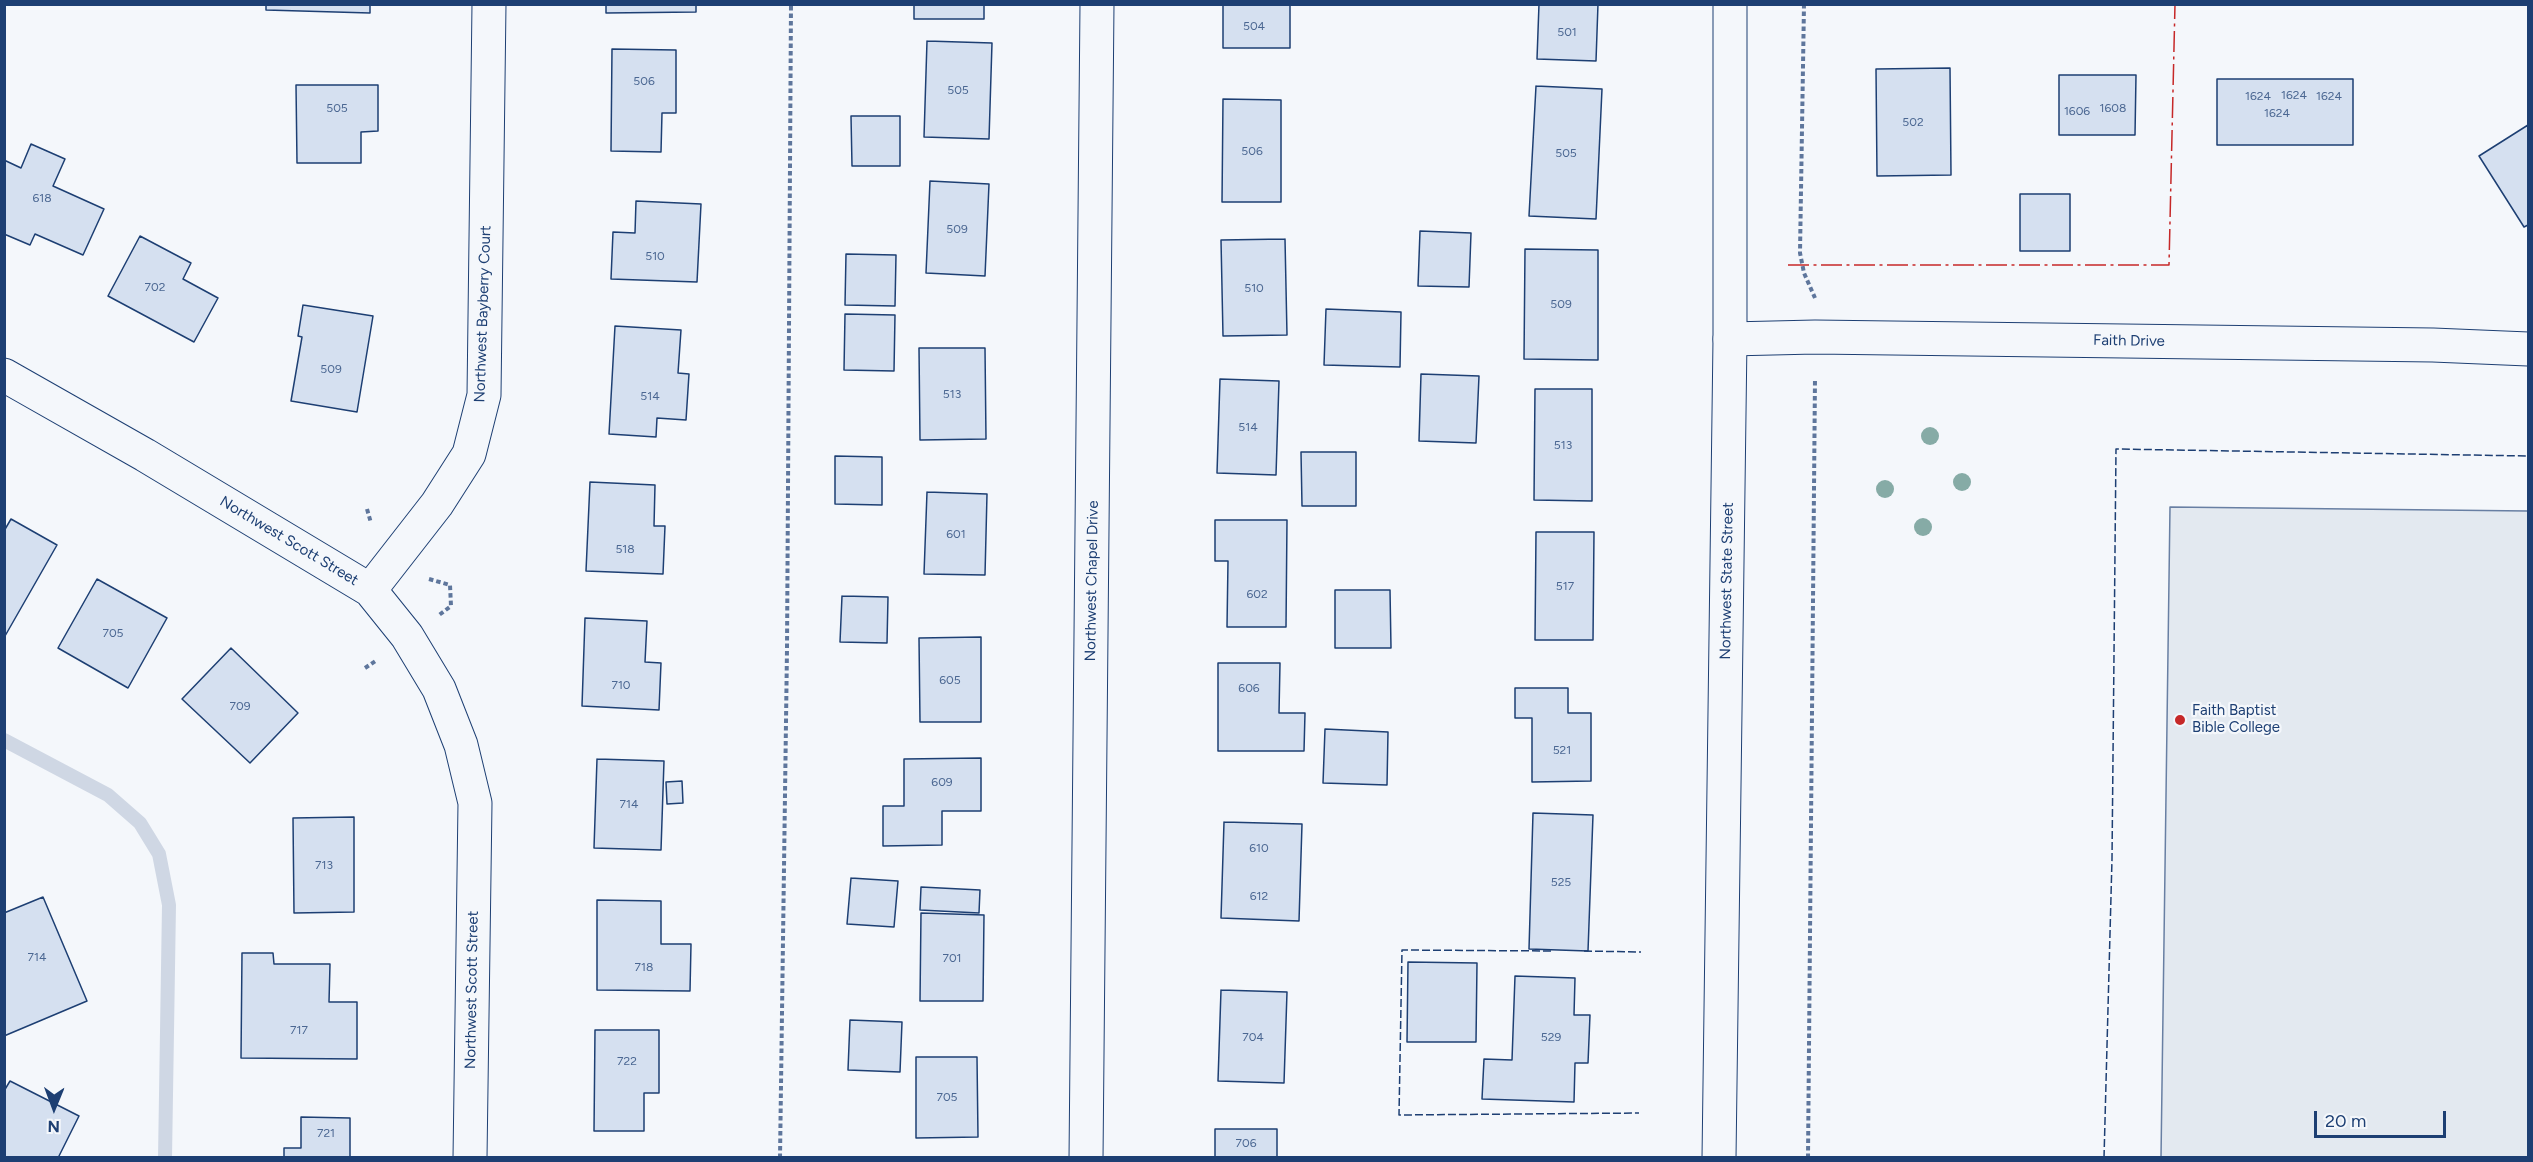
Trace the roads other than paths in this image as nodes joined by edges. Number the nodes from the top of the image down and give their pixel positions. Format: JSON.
{"nodes":[{"id":1,"x":489,"y":4,"type":"edge"},
{"id":2,"x":1097,"y":4,"type":"edge"},
{"id":3,"x":1730,"y":4,"type":"edge"},
{"id":4,"x":1730,"y":339,"type":"junction"},
{"id":5,"x":2529,"y":349,"type":"edge"},
{"id":6,"x":4,"y":375,"type":"edge"},
{"id":7,"x":370,"y":590,"type":"junction"},
{"id":8,"x":470,"y":1158,"type":"edge"},
{"id":9,"x":1086,"y":1158,"type":"edge"},
{"id":10,"x":1719,"y":1158,"type":"edge"}],
"edges":[{"from":1,"to":7,"type":"street","name":"Northwest Bayberry Court"},
{"from":2,"to":9,"type":"street","name":"Northwest Chapel Drive"},
{"from":3,"to":4,"type":"street","name":"Northwest State Street"},
{"from":4,"to":5,"type":"street","name":"Faith Drive"},
{"from":4,"to":10,"type":"street","name":"Northwest State Street"},
{"from":6,"to":7,"type":"street","name":"Northwest Scott Street"},
{"from":7,"to":8,"type":"street","name":"Northwest Scott Street"}]}
